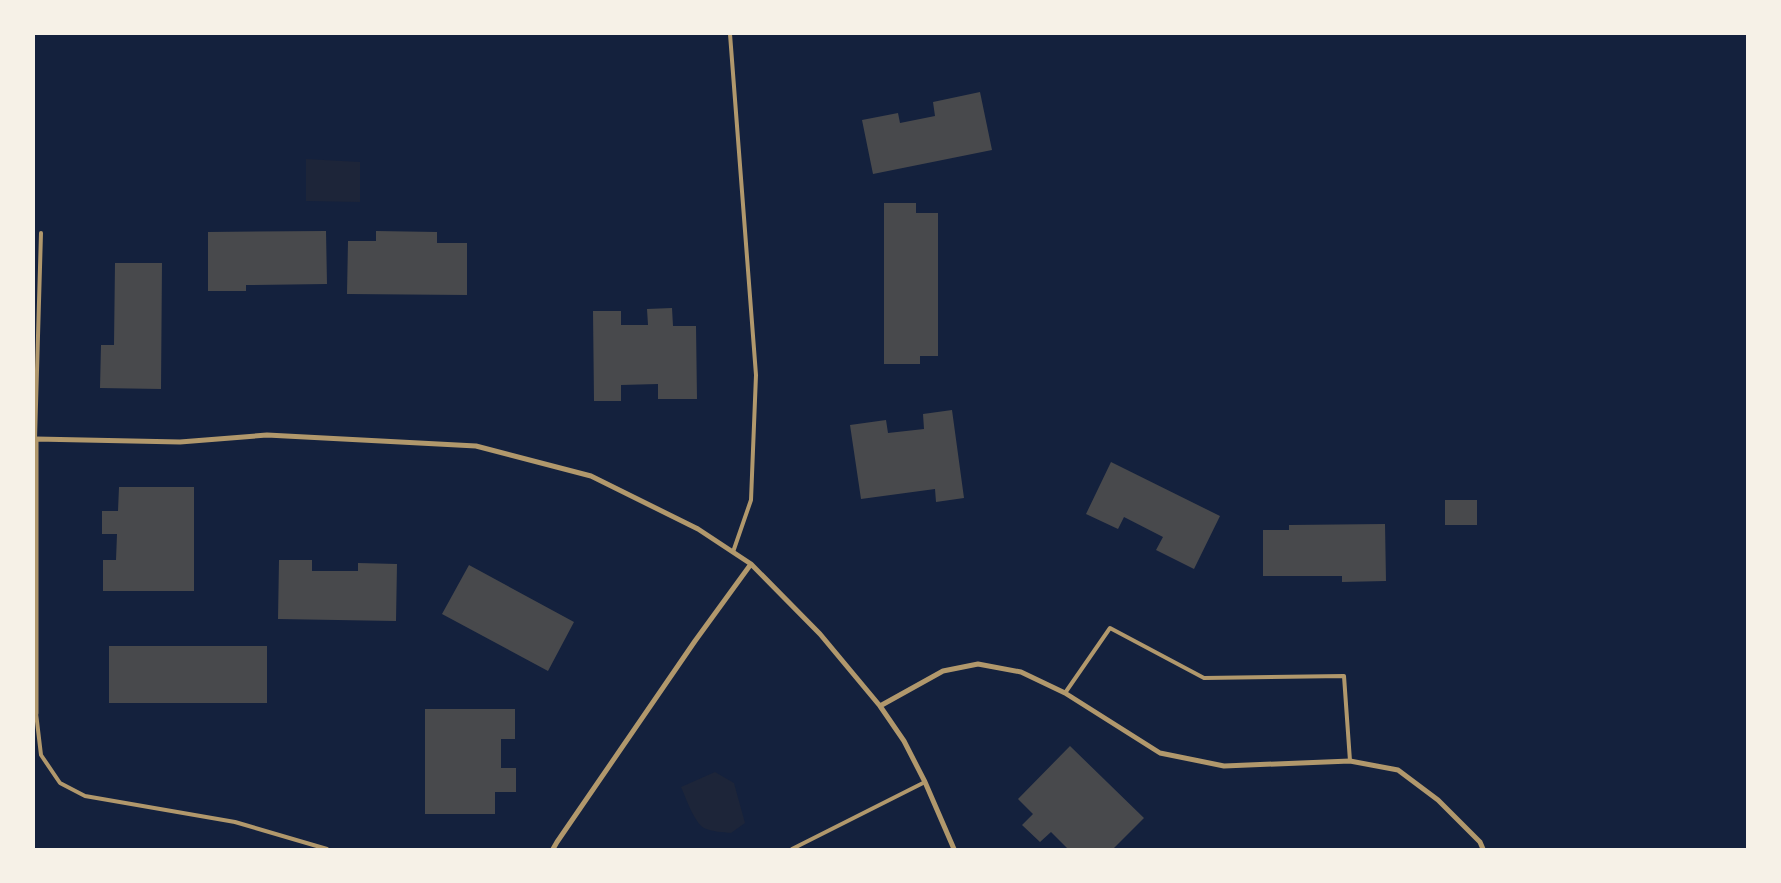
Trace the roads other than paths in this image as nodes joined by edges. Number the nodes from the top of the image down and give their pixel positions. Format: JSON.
{"nodes":[{"id":1,"x":730,"y":34,"type":"edge"},
{"id":2,"x":41,"y":233,"type":"dead end"},
{"id":3,"x":35,"y":439,"type":"edge"},
{"id":4,"x":733,"y":552,"type":"junction"},
{"id":5,"x":751,"y":564,"type":"junction"},
{"id":6,"x":1065,"y":693,"type":"junction"},
{"id":7,"x":880,"y":706,"type":"junction"},
{"id":8,"x":36,"y":713,"type":"joint"},
{"id":9,"x":1350,"y":761,"type":"junction"},
{"id":10,"x":926,"y":782,"type":"junction"},
{"id":11,"x":327,"y":849,"type":"edge"},
{"id":12,"x":553,"y":849,"type":"edge"},
{"id":13,"x":792,"y":849,"type":"edge"},
{"id":14,"x":954,"y":849,"type":"edge"},
{"id":15,"x":1483,"y":849,"type":"edge"}],
"edges":[{"from":1,"to":4,"type":"lane"},
{"from":2,"to":3,"type":"lane"},
{"from":3,"to":4,"type":"street"},
{"from":3,"to":8,"type":"street"},
{"from":4,"to":5,"type":"street"},
{"from":5,"to":7,"type":"street"},
{"from":5,"to":12,"type":"street"},
{"from":6,"to":7,"type":"street"},
{"from":6,"to":9,"type":"street"},
{"from":6,"to":9,"type":"lane"},
{"from":7,"to":10,"type":"street"},
{"from":8,"to":11,"type":"lane"},
{"from":9,"to":15,"type":"street"},
{"from":10,"to":13,"type":"lane"},
{"from":10,"to":14,"type":"street"}]}
